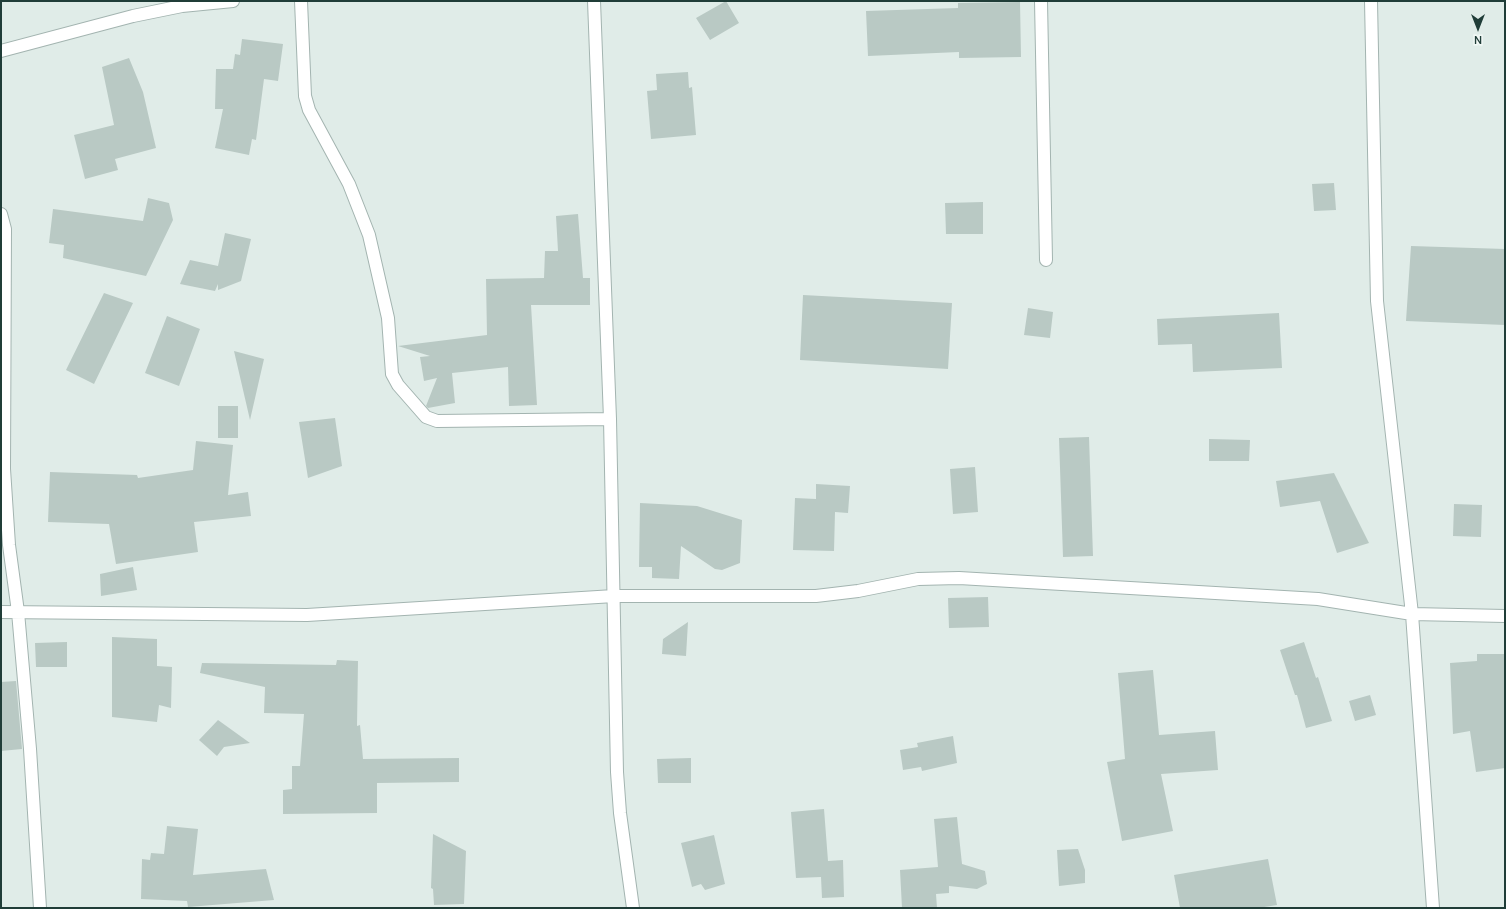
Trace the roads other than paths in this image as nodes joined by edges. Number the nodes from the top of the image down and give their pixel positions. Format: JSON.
{"nodes":[{"id":1,"x":233,"y":1,"type":"edge"},
{"id":2,"x":301,"y":1,"type":"edge"},
{"id":3,"x":594,"y":1,"type":"edge"},
{"id":4,"x":1041,"y":1,"type":"edge"},
{"id":5,"x":1371,"y":1,"type":"edge"},
{"id":6,"x":1,"y":51,"type":"edge"},
{"id":7,"x":1,"y":214,"type":"edge"},
{"id":8,"x":1046,"y":260,"type":"dead end"},
{"id":9,"x":610,"y":419,"type":"junction"},
{"id":10,"x":614,"y":596,"type":"junction"},
{"id":11,"x":1,"y":612,"type":"edge"},
{"id":12,"x":18,"y":612,"type":"junction"},
{"id":13,"x":1412,"y":614,"type":"junction"},
{"id":14,"x":1505,"y":616,"type":"edge"},
{"id":15,"x":40,"y":908,"type":"edge"},
{"id":16,"x":633,"y":908,"type":"edge"},
{"id":17,"x":1433,"y":908,"type":"edge"}],
"edges":[{"from":1,"to":6,"type":"street"},
{"from":2,"to":9,"type":"street"},
{"from":3,"to":9,"type":"street"},
{"from":4,"to":8,"type":"street"},
{"from":5,"to":13,"type":"street"},
{"from":7,"to":12,"type":"street"},
{"from":9,"to":10,"type":"street"},
{"from":10,"to":12,"type":"street"},
{"from":10,"to":13,"type":"street"},
{"from":10,"to":16,"type":"street"},
{"from":11,"to":12,"type":"street"},
{"from":12,"to":15,"type":"street"},
{"from":13,"to":14,"type":"street"},
{"from":13,"to":17,"type":"street"}]}
